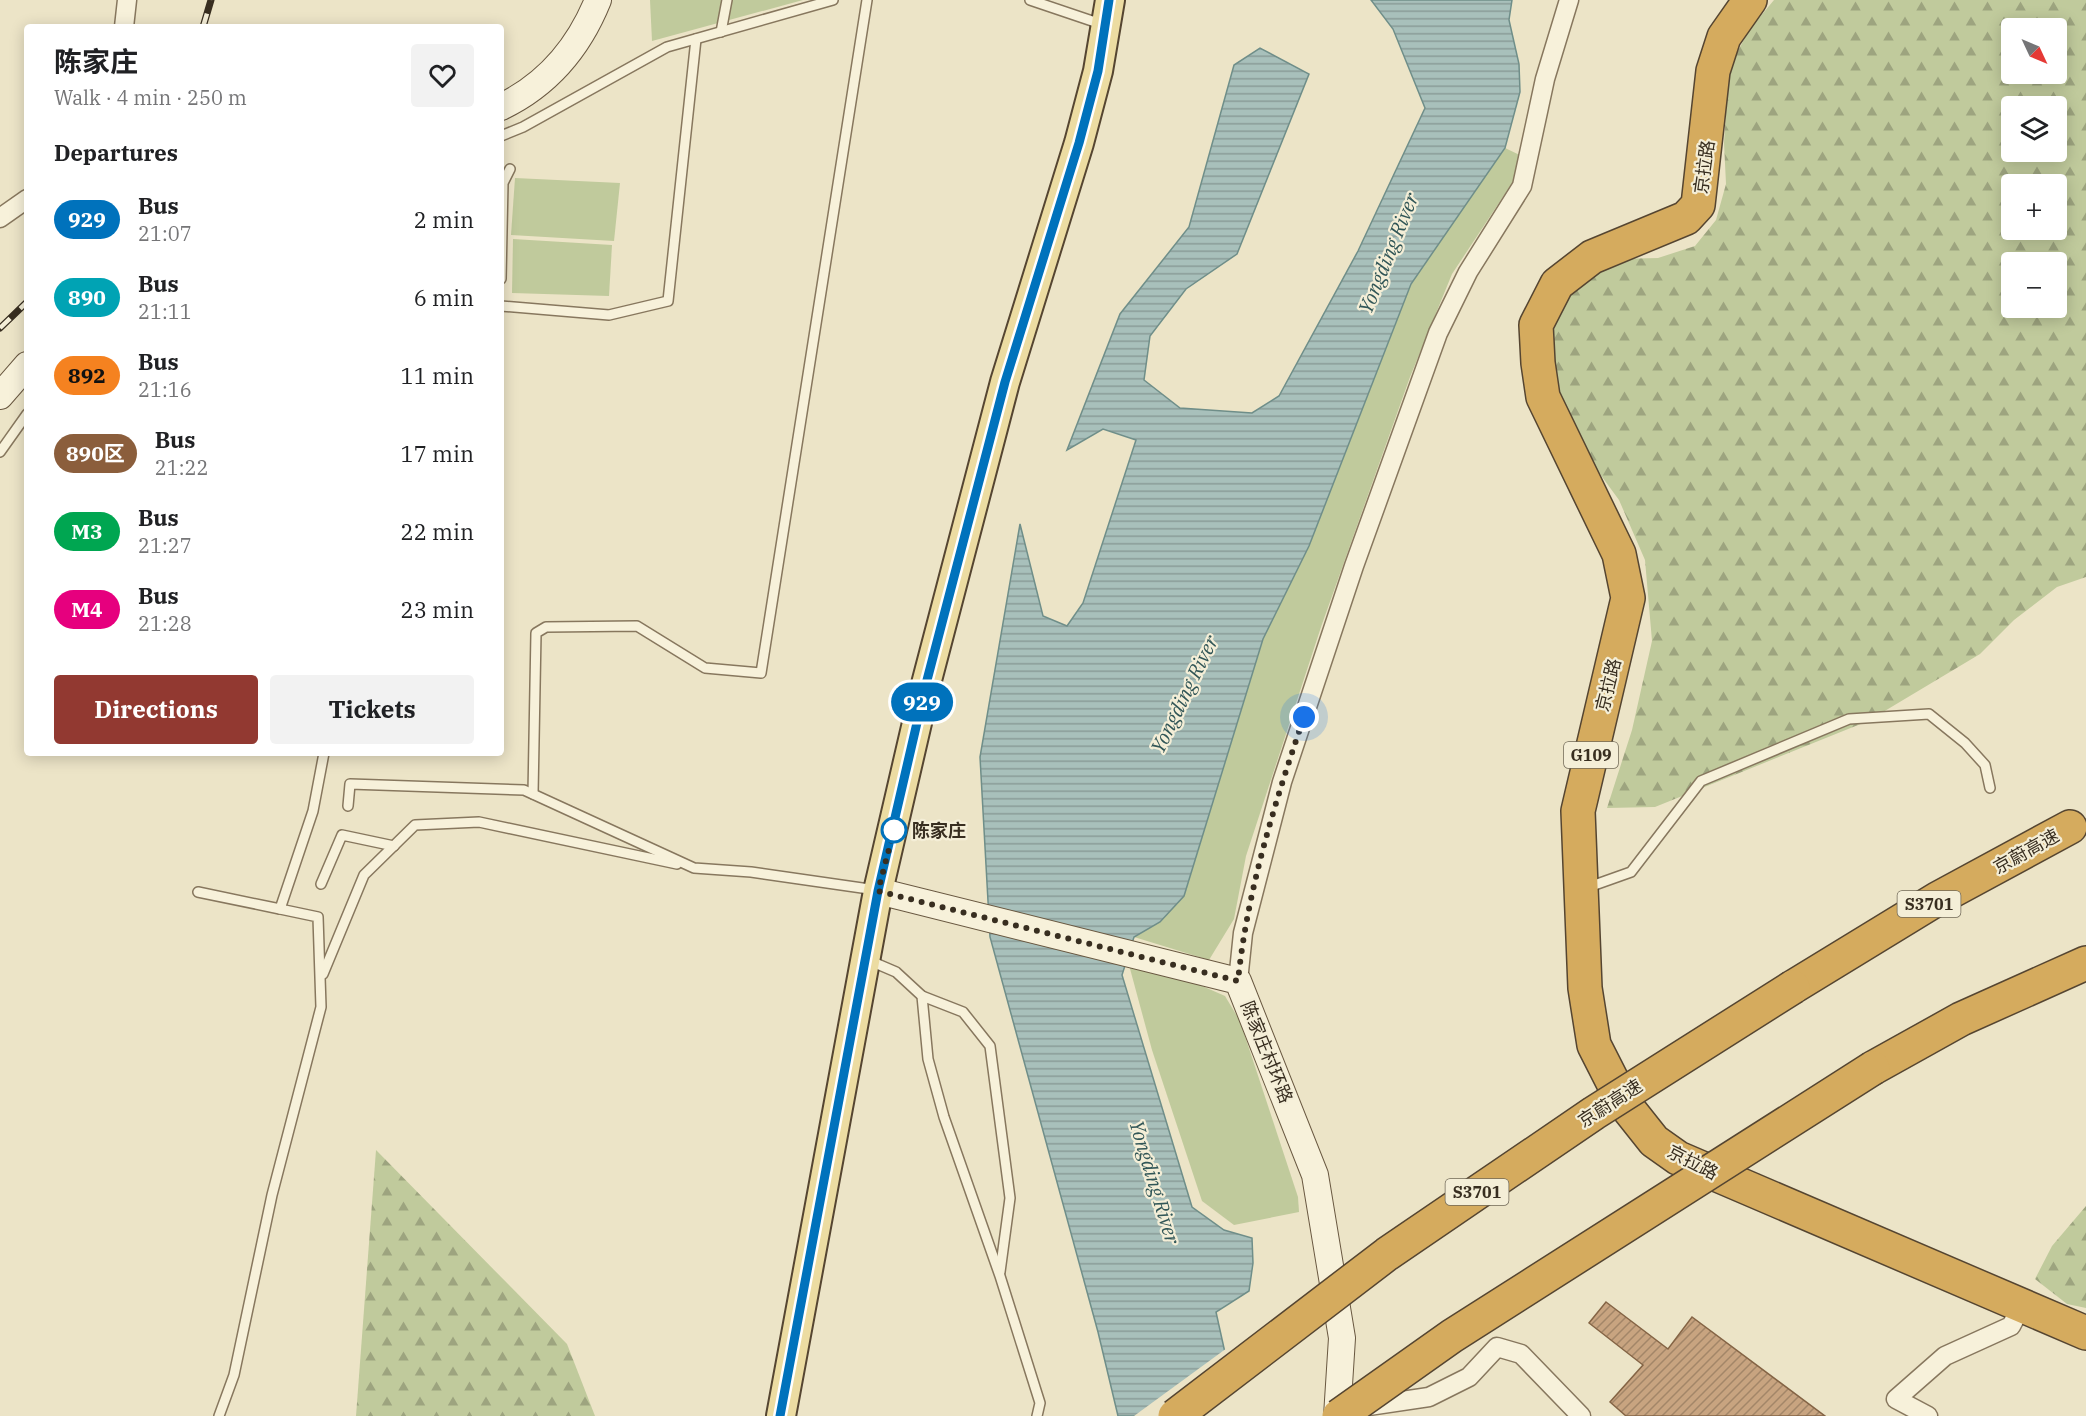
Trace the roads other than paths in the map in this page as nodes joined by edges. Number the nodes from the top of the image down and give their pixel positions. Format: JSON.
{"nodes":[{"id":1,"x":127,"y":0,"type":"edge"},
{"id":2,"x":598,"y":0,"type":"edge"},
{"id":3,"x":727,"y":0,"type":"edge"},
{"id":4,"x":833,"y":0,"type":"edge"},
{"id":5,"x":867,"y":0,"type":"edge"},
{"id":6,"x":1030,"y":0,"type":"edge"},
{"id":7,"x":1569,"y":0,"type":"edge"},
{"id":8,"x":1750,"y":0,"type":"edge"},
{"id":9,"x":1108,"y":13,"type":"edge"},
{"id":10,"x":124,"y":24,"type":"edge"},
{"id":11,"x":721,"y":32,"type":"junction"},
{"id":12,"x":696,"y":39,"type":"junction"},
{"id":13,"x":504,"y":105,"type":"edge"},
{"id":14,"x":504,"y":134,"type":"edge"},
{"id":15,"x":510,"y":169,"type":"dead end"},
{"id":16,"x":504,"y":181,"type":"edge"},
{"id":17,"x":24,"y":201,"type":"edge"},
{"id":18,"x":0,"y":218,"type":"edge"},
{"id":19,"x":504,"y":306,"type":"edge"},
{"id":20,"x":24,"y":368,"type":"edge"},
{"id":21,"x":0,"y":396,"type":"edge"},
{"id":22,"x":24,"y":418,"type":"edge"},
{"id":23,"x":0,"y":452,"type":"edge"},
{"id":24,"x":323,"y":756,"type":"edge"},
{"id":25,"x":1990,"y":788,"type":"dead end"},
{"id":26,"x":533,"y":794,"type":"junction"},
{"id":27,"x":348,"y":806,"type":"dead end"},
{"id":28,"x":2070,"y":827,"type":"dead end"},
{"id":29,"x":394,"y":846,"type":"junction"},
{"id":30,"x":694,"y":868,"type":"junction"},
{"id":31,"x":321,"y":884,"type":"dead end"},
{"id":32,"x":1581,"y":890,"type":"junction"},
{"id":33,"x":878,"y":891,"type":"junction"},
{"id":34,"x":198,"y":892,"type":"dead end"},
{"id":35,"x":280,"y":909,"type":"junction"},
{"id":36,"x":866,"y":959,"type":"junction"},
{"id":37,"x":2086,"y":963,"type":"edge"},
{"id":38,"x":322,"y":978,"type":"junction"},
{"id":39,"x":1238,"y":981,"type":"junction"},
{"id":40,"x":922,"y":996,"type":"junction"},
{"id":41,"x":1000,"y":1276,"type":"junction"},
{"id":42,"x":2022,"y":1305,"type":"junction"},
{"id":43,"x":2086,"y":1333,"type":"edge"},
{"id":44,"x":1338,"y":1414,"type":"edge"},
{"id":45,"x":219,"y":1416,"type":"edge"},
{"id":46,"x":780,"y":1416,"type":"edge"},
{"id":47,"x":1036,"y":1416,"type":"edge"},
{"id":48,"x":1175,"y":1416,"type":"edge"},
{"id":49,"x":1581,"y":1416,"type":"edge"},
{"id":50,"x":1928,"y":1416,"type":"edge"}],
"edges":[{"from":1,"to":10,"type":"street"},
{"from":2,"to":13,"type":"street"},
{"from":3,"to":11,"type":"lane"},
{"from":4,"to":11,"type":"lane"},
{"from":5,"to":26,"type":"lane"},
{"from":6,"to":9,"type":"lane"},
{"from":7,"to":39,"type":"street"},
{"from":8,"to":32,"type":"highway","name":"京拉路","number":"G109"},
{"from":9,"to":33,"type":"main road"},
{"from":11,"to":12,"type":"lane"},
{"from":12,"to":14,"type":"lane"},
{"from":12,"to":19,"type":"lane"},
{"from":15,"to":16,"type":"lane"},
{"from":17,"to":18,"type":"street"},
{"from":20,"to":21,"type":"street"},
{"from":22,"to":23,"type":"lane"},
{"from":24,"to":35,"type":"lane"},
{"from":25,"to":32,"type":"lane"},
{"from":26,"to":27,"type":"lane"},
{"from":26,"to":30,"type":"lane"},
{"from":28,"to":48,"type":"highway","name":"京蔚高速","number":"S3701","bridge":true},
{"from":29,"to":30,"type":"lane"},
{"from":29,"to":31,"type":"lane"},
{"from":29,"to":38,"type":"lane"},
{"from":30,"to":33,"type":"lane"},
{"from":32,"to":42,"type":"highway","name":"京拉路","number":"G109"},
{"from":33,"to":36,"type":"main road"},
{"from":33,"to":39,"type":"street","name":"陈家庄村环路"},
{"from":34,"to":35,"type":"lane"},
{"from":35,"to":38,"type":"lane"},
{"from":36,"to":40,"type":"lane"},
{"from":36,"to":46,"type":"main road"},
{"from":37,"to":44,"type":"highway","bridge":true},
{"from":38,"to":45,"type":"lane"},
{"from":39,"to":44,"type":"street","name":"陈家庄村环路"},
{"from":40,"to":41,"type":"lane"},
{"from":40,"to":41,"type":"lane"},
{"from":41,"to":47,"type":"lane"},
{"from":42,"to":43,"type":"highway","name":"京拉路","number":"G109"},
{"from":42,"to":50,"type":"street"},
{"from":44,"to":49,"type":"street"}]}
